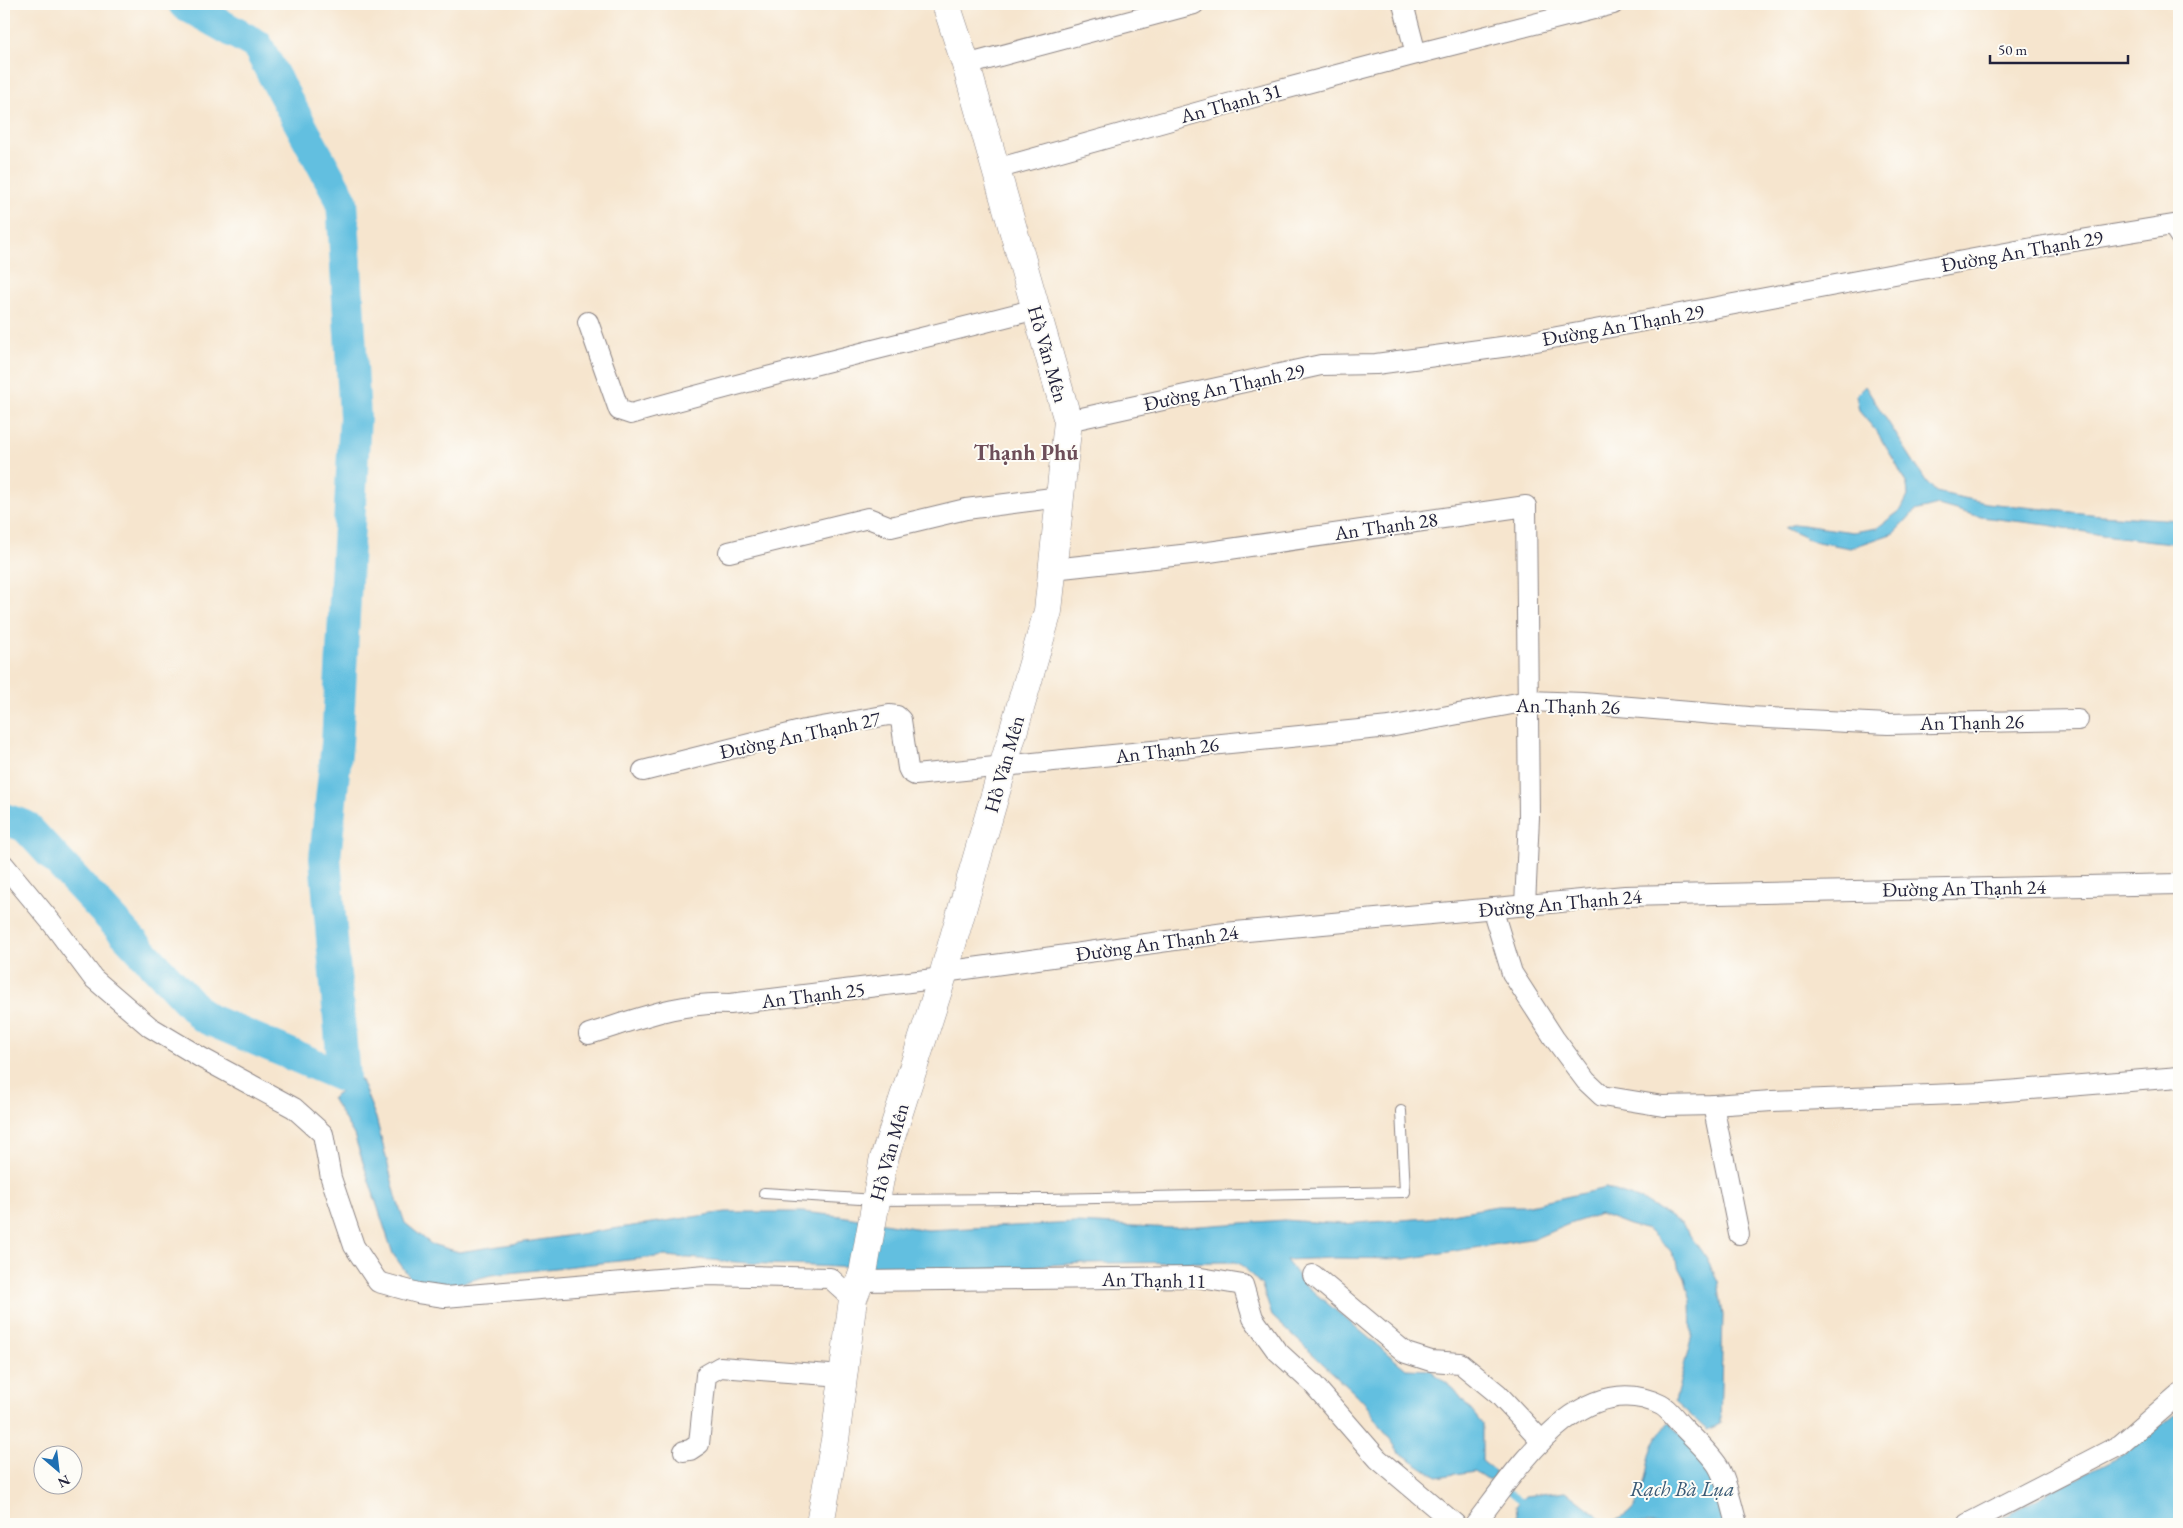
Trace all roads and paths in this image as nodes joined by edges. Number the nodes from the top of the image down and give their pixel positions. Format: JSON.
{"nodes":[{"id":1,"x":946,"y":4,"type":"edge"},
{"id":2,"x":1194,"y":4,"type":"edge"},
{"id":3,"x":1403,"y":4,"type":"edge"},
{"id":4,"x":1613,"y":4,"type":"edge"},
{"id":5,"x":1416,"y":54,"type":"junction"},
{"id":6,"x":966,"y":65,"type":"junction"},
{"id":7,"x":996,"y":169,"type":"junction"},
{"id":8,"x":2179,"y":224,"type":"edge"},
{"id":9,"x":2157,"y":228,"type":"junction"},
{"id":10,"x":2179,"y":244,"type":"edge"},
{"id":11,"x":1036,"y":309,"type":"junction"},
{"id":12,"x":588,"y":322,"type":"dead end"},
{"id":13,"x":1068,"y":421,"type":"junction"},
{"id":14,"x":1060,"y":497,"type":"junction"},
{"id":15,"x":729,"y":552,"type":"dead end"},
{"id":16,"x":1053,"y":568,"type":"junction"},
{"id":17,"x":1528,"y":701,"type":"junction"},
{"id":18,"x":2078,"y":720,"type":"dead end"},
{"id":19,"x":1003,"y":768,"type":"junction"},
{"id":20,"x":643,"y":771,"type":"dead end"},
{"id":21,"x":4,"y":865,"type":"edge"},
{"id":22,"x":2179,"y":884,"type":"edge"},
{"id":23,"x":1525,"y":905,"type":"junction"},
{"id":24,"x":1492,"y":908,"type":"junction"},
{"id":25,"x":943,"y":975,"type":"junction"},
{"id":26,"x":589,"y":1034,"type":"dead end"},
{"id":27,"x":2179,"y":1077,"type":"edge"},
{"id":28,"x":1713,"y":1105,"type":"junction"},
{"id":29,"x":1400,"y":1111,"type":"dead end"},
{"id":30,"x":764,"y":1193,"type":"dead end"},
{"id":31,"x":874,"y":1207,"type":"junction"},
{"id":32,"x":1738,"y":1234,"type":"dead end"},
{"id":33,"x":1312,"y":1275,"type":"dead end"},
{"id":34,"x":858,"y":1284,"type":"junction"},
{"id":35,"x":843,"y":1376,"type":"junction"},
{"id":36,"x":2179,"y":1394,"type":"edge"},
{"id":37,"x":1541,"y":1440,"type":"junction"},
{"id":38,"x":684,"y":1451,"type":"dead end"},
{"id":39,"x":820,"y":1524,"type":"edge"},
{"id":40,"x":1455,"y":1524,"type":"edge"},
{"id":41,"x":1475,"y":1524,"type":"edge"},
{"id":42,"x":1737,"y":1524,"type":"edge"},
{"id":43,"x":1967,"y":1524,"type":"edge"}],
"edges":[{"from":1,"to":6,"type":"street","name":"Hồ Văn Mên"},
{"from":2,"to":6,"type":"street"},
{"from":3,"to":5,"type":"street"},
{"from":4,"to":5,"type":"street","name":"An Thạnh 31"},
{"from":5,"to":7,"type":"street","name":"An Thạnh 31"},
{"from":6,"to":7,"type":"street","name":"Hồ Văn Mên"},
{"from":7,"to":11,"type":"street","name":"Hồ Văn Mên"},
{"from":8,"to":9,"type":"street","name":"Đường An Thạnh 29"},
{"from":9,"to":10,"type":"lane"},
{"from":9,"to":13,"type":"street","name":"Đường An Thạnh 29"},
{"from":11,"to":12,"type":"street"},
{"from":11,"to":13,"type":"street","name":"Hồ Văn Mên"},
{"from":13,"to":14,"type":"street","name":"Hồ Văn Mên"},
{"from":14,"to":15,"type":"street"},
{"from":14,"to":16,"type":"street","name":"Hồ Văn Mên"},
{"from":16,"to":17,"type":"street","name":"An Thạnh 28"},
{"from":16,"to":19,"type":"street","name":"Hồ Văn Mên"},
{"from":17,"to":18,"type":"street","name":"An Thạnh 26"},
{"from":17,"to":19,"type":"street","name":"An Thạnh 26"},
{"from":17,"to":23,"type":"street"},
{"from":19,"to":20,"type":"street","name":"Đường An Thạnh 27"},
{"from":19,"to":25,"type":"street","name":"Hồ Văn Mên"},
{"from":21,"to":34,"type":"street"},
{"from":22,"to":23,"type":"street","name":"Đường An Thạnh 24"},
{"from":23,"to":24,"type":"street","name":"Đường An Thạnh 24"},
{"from":24,"to":25,"type":"street","name":"Đường An Thạnh 24"},
{"from":24,"to":28,"type":"street"},
{"from":25,"to":26,"type":"street","name":"An Thạnh 25"},
{"from":25,"to":31,"type":"street","name":"Hồ Văn Mên"},
{"from":27,"to":28,"type":"street"},
{"from":28,"to":32,"type":"street"},
{"from":29,"to":31,"type":"lane"},
{"from":30,"to":31,"type":"lane"},
{"from":31,"to":34,"type":"street","name":"Hồ Văn Mên"},
{"from":33,"to":37,"type":"street"},
{"from":34,"to":35,"type":"street","name":"Hồ Văn Mên"},
{"from":34,"to":40,"type":"street","name":"An Thạnh 11"},
{"from":35,"to":38,"type":"street"},
{"from":35,"to":39,"type":"street","name":"Hồ Văn Mên"},
{"from":36,"to":43,"type":"street"},
{"from":37,"to":41,"type":"street"},
{"from":37,"to":42,"type":"street"}]}
